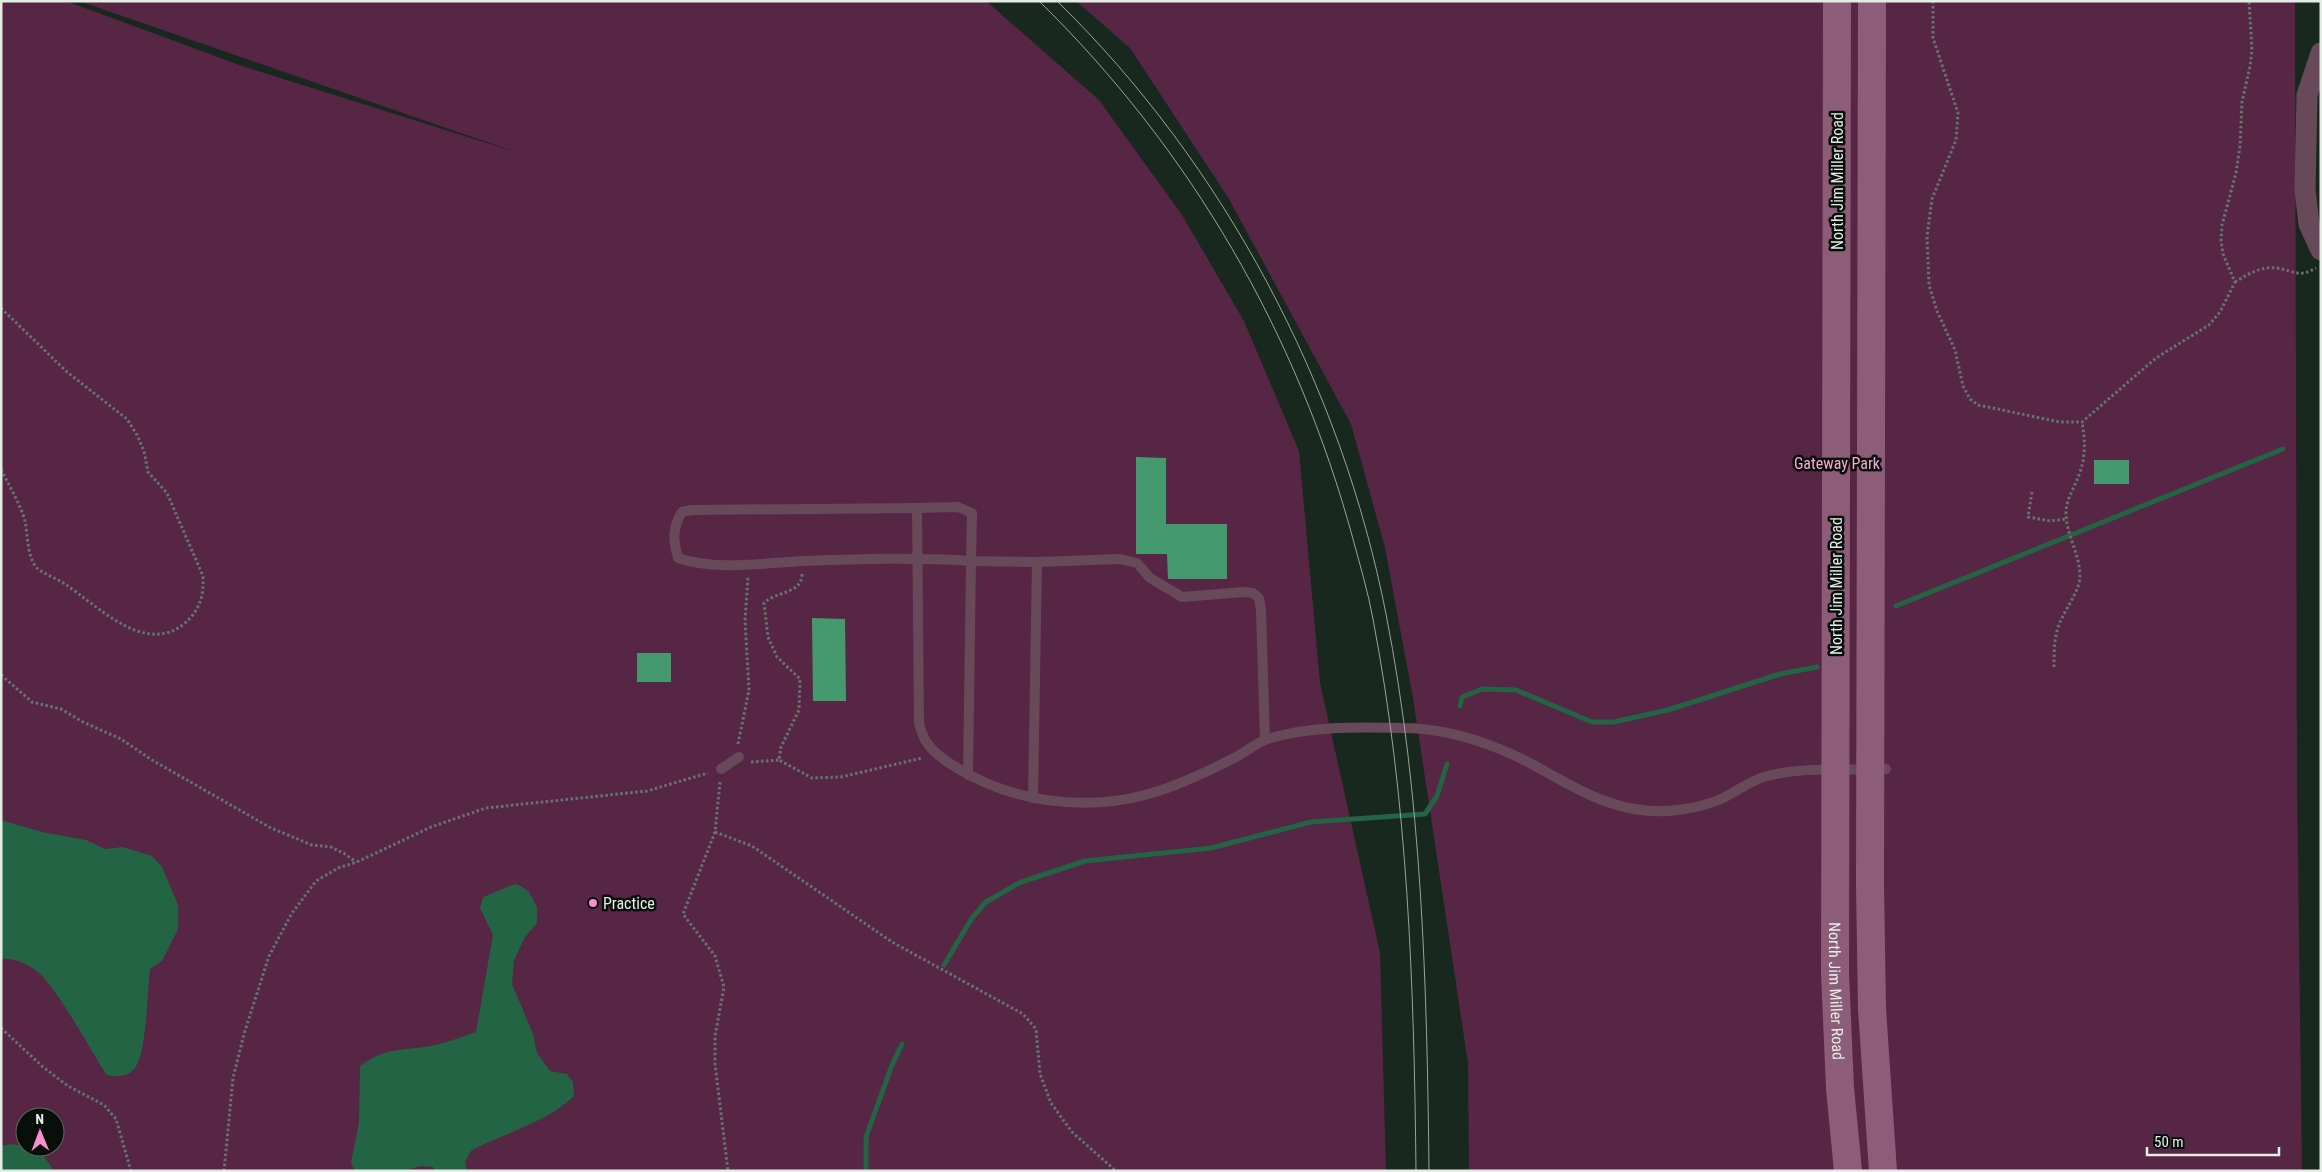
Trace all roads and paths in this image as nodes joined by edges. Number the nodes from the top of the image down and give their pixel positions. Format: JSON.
{"nodes":[{"id":1,"x":1836,"y":1,"type":"edge"},
{"id":2,"x":1872,"y":1,"type":"edge"},
{"id":3,"x":1933,"y":1,"type":"edge"},
{"id":4,"x":2249,"y":1,"type":"edge"},
{"id":5,"x":2321,"y":54,"type":"edge"},
{"id":6,"x":1836,"y":106,"type":"junction"},
{"id":7,"x":1872,"y":106,"type":"junction"},
{"id":8,"x":2321,"y":250,"type":"edge"},
{"id":9,"x":2321,"y":266,"type":"edge"},
{"id":10,"x":2235,"y":282,"type":"junction"},
{"id":11,"x":1,"y":308,"type":"edge"},
{"id":12,"x":2082,"y":422,"type":"junction"},
{"id":13,"x":1,"y":469,"type":"edge"},
{"id":14,"x":2032,"y":492,"type":"dead end"},
{"id":15,"x":917,"y":508,"type":"junction"},
{"id":16,"x":2066,"y":519,"type":"junction"},
{"id":17,"x":917,"y":557,"type":"junction"},
{"id":18,"x":802,"y":561,"type":"junction"},
{"id":19,"x":970,"y":561,"type":"junction"},
{"id":20,"x":1037,"y":562,"type":"junction"},
{"id":21,"x":749,"y":564,"type":"junction"},
{"id":22,"x":2054,"y":667,"type":"dead end"},
{"id":23,"x":1,"y":676,"type":"edge"},
{"id":24,"x":1265,"y":740,"type":"junction"},
{"id":25,"x":937,"y":754,"type":"junction"},
{"id":26,"x":739,"y":757,"type":"junction"},
{"id":27,"x":779,"y":760,"type":"junction"},
{"id":28,"x":721,"y":769,"type":"junction"},
{"id":29,"x":1835,"y":770,"type":"junction"},
{"id":30,"x":1878,"y":770,"type":"junction"},
{"id":31,"x":968,"y":774,"type":"junction"},
{"id":32,"x":1033,"y":798,"type":"junction"},
{"id":33,"x":714,"y":832,"type":"junction"},
{"id":34,"x":357,"y":862,"type":"junction"},
{"id":35,"x":1,"y":1028,"type":"edge"},
{"id":36,"x":132,"y":1171,"type":"edge"},
{"id":37,"x":224,"y":1171,"type":"edge"},
{"id":38,"x":728,"y":1171,"type":"edge"},
{"id":39,"x":1116,"y":1171,"type":"edge"},
{"id":40,"x":1848,"y":1171,"type":"edge"},
{"id":41,"x":1883,"y":1171,"type":"edge"}],
"edges":[{"from":1,"to":6,"type":"main road","name":"North Jim Miller Road"},
{"from":2,"to":7,"type":"main road"},
{"from":3,"to":12,"type":"path"},
{"from":4,"to":10,"type":"path"},
{"from":5,"to":8,"type":"street"},
{"from":6,"to":7,"type":"main road"},
{"from":6,"to":29,"type":"main road","name":"North Jim Miller Road"},
{"from":7,"to":30,"type":"main road"},
{"from":9,"to":10,"type":"path"},
{"from":10,"to":12,"type":"path"},
{"from":11,"to":13,"type":"path"},
{"from":12,"to":16,"type":"path"},
{"from":14,"to":16,"type":"path"},
{"from":15,"to":17,"type":"lane"},
{"from":15,"to":19,"type":"lane"},
{"from":15,"to":21,"type":"lane"},
{"from":16,"to":22,"type":"path"},
{"from":17,"to":18,"type":"lane"},
{"from":17,"to":19,"type":"lane"},
{"from":17,"to":25,"type":"lane"},
{"from":18,"to":21,"type":"lane"},
{"from":18,"to":27,"type":"path"},
{"from":19,"to":20,"type":"lane"},
{"from":19,"to":31,"type":"lane"},
{"from":20,"to":24,"type":"lane"},
{"from":20,"to":32,"type":"lane"},
{"from":21,"to":26,"type":"path"},
{"from":23,"to":34,"type":"path"},
{"from":24,"to":29,"type":"lane"},
{"from":24,"to":32,"type":"lane"},
{"from":25,"to":27,"type":"path"},
{"from":25,"to":31,"type":"lane"},
{"from":26,"to":27,"type":"path"},
{"from":26,"to":28,"type":"lane"},
{"from":28,"to":33,"type":"path"},
{"from":28,"to":34,"type":"path"},
{"from":29,"to":30,"type":"lane"},
{"from":29,"to":40,"type":"main road","name":"North Jim Miller Road"},
{"from":30,"to":41,"type":"main road"},
{"from":31,"to":32,"type":"lane"},
{"from":33,"to":38,"type":"path"},
{"from":33,"to":39,"type":"path"},
{"from":34,"to":37,"type":"path"},
{"from":35,"to":36,"type":"path"}]}
